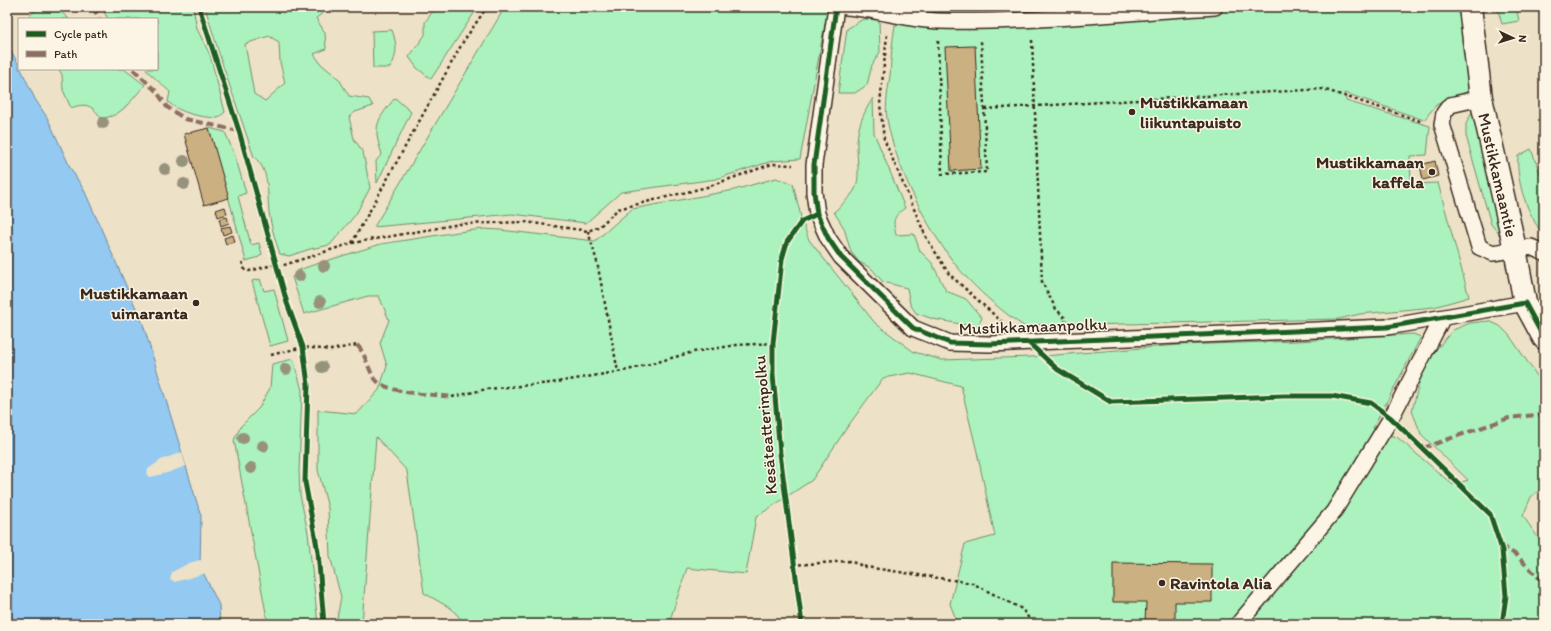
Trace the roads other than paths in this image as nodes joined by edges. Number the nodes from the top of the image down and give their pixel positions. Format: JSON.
{"nodes":[{"id":1,"x":836,"y":7,"type":"edge"},
{"id":2,"x":846,"y":7,"type":"edge"},
{"id":3,"x":1215,"y":7,"type":"edge"},
{"id":4,"x":1470,"y":7,"type":"edge"},
{"id":5,"x":1480,"y":98,"type":"junction"},
{"id":6,"x":1514,"y":249,"type":"junction"},
{"id":7,"x":1544,"y":253,"type":"edge"},
{"id":8,"x":1524,"y":303,"type":"junction"},
{"id":9,"x":1442,"y":319,"type":"junction"},
{"id":10,"x":1544,"y":338,"type":"edge"},
{"id":11,"x":1238,"y":624,"type":"edge"}],
"edges":[{"from":1,"to":9,"type":"lane","name":"Mustikkamaanpolku"},
{"from":2,"to":3,"type":"lane"},
{"from":4,"to":5,"type":"street","name":"Mustikkamaantie"},
{"from":5,"to":6,"type":"street","name":"Mustikkamaantie"},
{"from":5,"to":6,"type":"lane"},
{"from":6,"to":7,"type":"lane"},
{"from":6,"to":8,"type":"street","name":"Mustikkamaantie"},
{"from":8,"to":9,"type":"lane","name":"Mustikkamaanpolku"},
{"from":8,"to":10,"type":"street","name":"Mustikkamaantie"},
{"from":9,"to":11,"type":"lane"}]}
